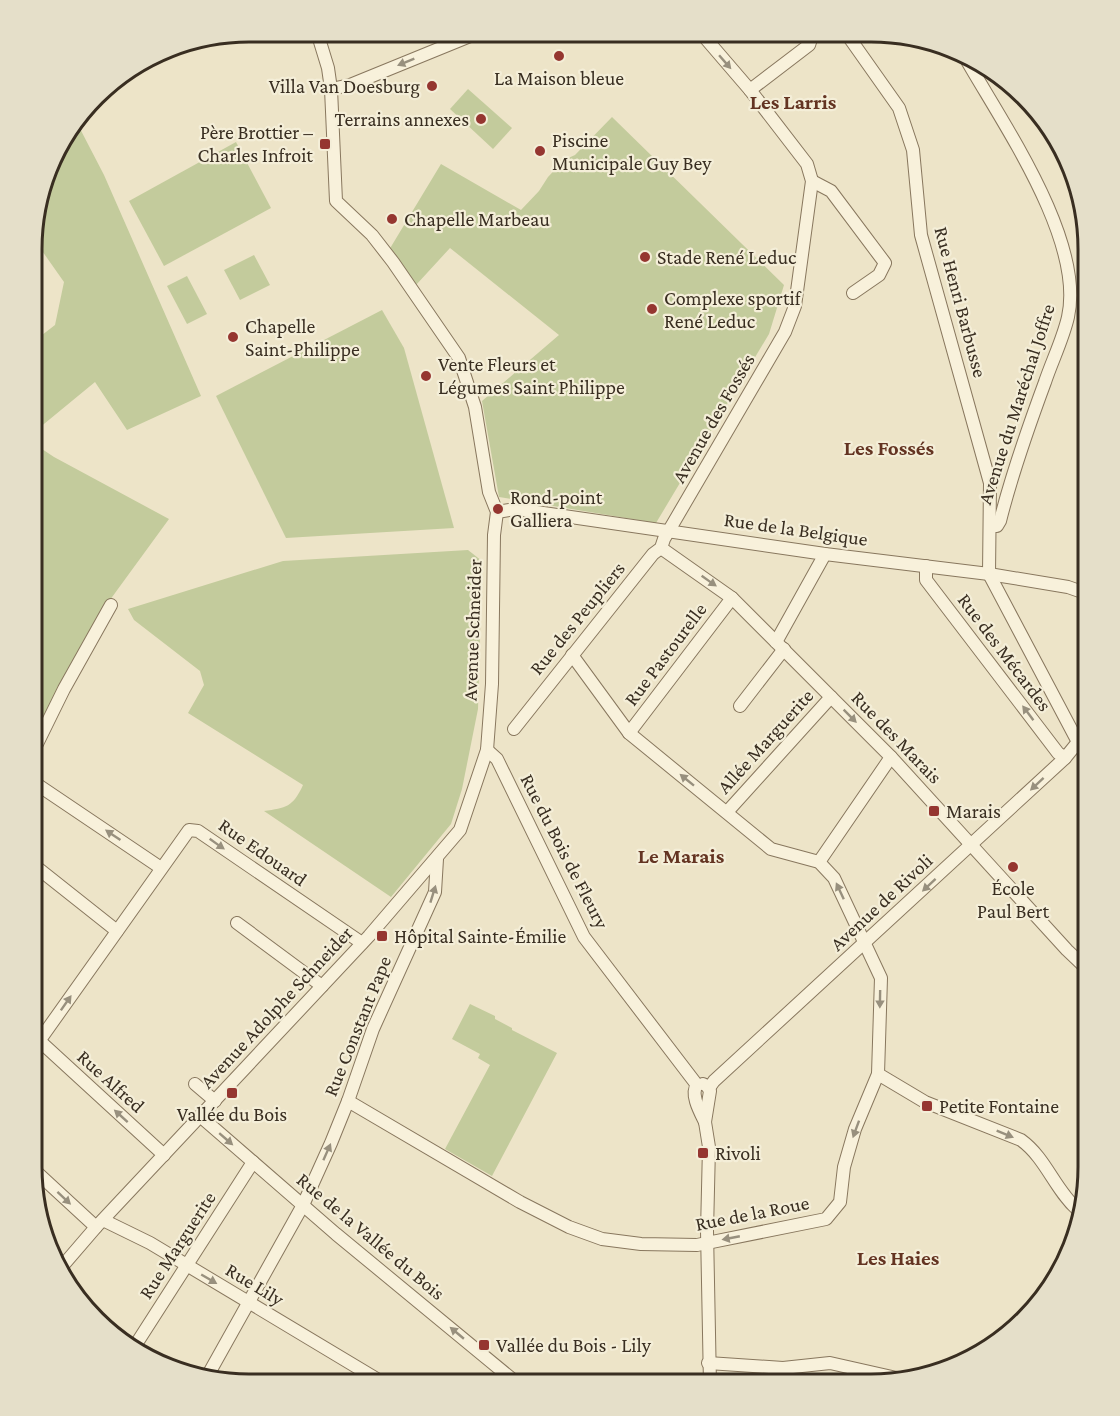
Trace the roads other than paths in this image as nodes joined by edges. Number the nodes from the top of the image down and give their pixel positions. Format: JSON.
{"nodes":[{"id":1,"x":319,"y":42,"type":"edge"},
{"id":2,"x":455,"y":42,"type":"edge"},
{"id":3,"x":708,"y":42,"type":"edge"},
{"id":4,"x":810,"y":42,"type":"edge"},
{"id":5,"x":852,"y":42,"type":"edge"},
{"id":6,"x":972,"y":69,"type":"edge"},
{"id":7,"x":331,"y":89,"type":"junction"},
{"id":8,"x":750,"y":90,"type":"junction"},
{"id":9,"x":812,"y":181,"type":"junction"},
{"id":10,"x":853,"y":293,"type":"dead end"},
{"id":11,"x":497,"y":512,"type":"junction"},
{"id":12,"x":990,"y":526,"type":"junction"},
{"id":13,"x":670,"y":532,"type":"junction"},
{"id":14,"x":661,"y":548,"type":"junction"},
{"id":15,"x":825,"y":554,"type":"junction"},
{"id":16,"x":926,"y":566,"type":"junction"},
{"id":17,"x":988,"y":574,"type":"junction"},
{"id":18,"x":1078,"y":590,"type":"edge"},
{"id":19,"x":732,"y":598,"type":"junction"},
{"id":20,"x":111,"y":605,"type":"dead end"},
{"id":21,"x":780,"y":646,"type":"junction"},
{"id":22,"x":572,"y":655,"type":"junction"},
{"id":23,"x":831,"y":697,"type":"junction"},
{"id":24,"x":740,"y":706,"type":"dead end"},
{"id":25,"x":514,"y":729,"type":"dead end"},
{"id":26,"x":629,"y":733,"type":"junction"},
{"id":27,"x":42,"y":734,"type":"edge"},
{"id":28,"x":1078,"y":741,"type":"joint"},
{"id":29,"x":487,"y":750,"type":"junction"},
{"id":30,"x":891,"y":757,"type":"junction"},
{"id":31,"x":1065,"y":758,"type":"junction"},
{"id":32,"x":42,"y":789,"type":"edge"},
{"id":33,"x":727,"y":812,"type":"junction"},
{"id":34,"x":972,"y":845,"type":"junction"},
{"id":35,"x":436,"y":859,"type":"junction"},
{"id":36,"x":819,"y":862,"type":"junction"},
{"id":37,"x":161,"y":868,"type":"junction"},
{"id":38,"x":42,"y":872,"type":"edge"},
{"id":39,"x":237,"y":923,"type":"dead end"},
{"id":40,"x":117,"y":931,"type":"junction"},
{"id":41,"x":363,"y":943,"type":"junction"},
{"id":42,"x":865,"y":945,"type":"junction"},
{"id":43,"x":1078,"y":960,"type":"edge"},
{"id":44,"x":322,"y":986,"type":"junction"},
{"id":45,"x":42,"y":1031,"type":"edge"},
{"id":46,"x":42,"y":1049,"type":"edge"},
{"id":47,"x":878,"y":1074,"type":"junction"},
{"id":48,"x":195,"y":1084,"type":"dead end"},
{"id":49,"x":703,"y":1093,"type":"junction"},
{"id":50,"x":215,"y":1101,"type":"junction"},
{"id":51,"x":348,"y":1101,"type":"junction"},
{"id":52,"x":200,"y":1116,"type":"junction"},
{"id":53,"x":164,"y":1155,"type":"junction"},
{"id":54,"x":253,"y":1162,"type":"junction"},
{"id":55,"x":43,"y":1177,"type":"edge"},
{"id":56,"x":303,"y":1205,"type":"junction"},
{"id":57,"x":1074,"y":1206,"type":"edge"},
{"id":58,"x":100,"y":1224,"type":"junction"},
{"id":59,"x":707,"y":1244,"type":"junction"},
{"id":60,"x":66,"y":1262,"type":"edge"},
{"id":61,"x":187,"y":1266,"type":"junction"},
{"id":62,"x":250,"y":1303,"type":"junction"},
{"id":63,"x":138,"y":1341,"type":"edge"},
{"id":64,"x":708,"y":1363,"type":"junction"},
{"id":65,"x":211,"y":1370,"type":"edge"},
{"id":66,"x":368,"y":1374,"type":"edge"},
{"id":67,"x":506,"y":1374,"type":"edge"},
{"id":68,"x":709,"y":1374,"type":"edge"},
{"id":69,"x":879,"y":1374,"type":"edge"}],
"edges":[{"from":1,"to":7,"type":"street"},
{"from":2,"to":7,"type":"street","one_way":true},
{"from":3,"to":8,"type":"street","one_way":true},
{"from":4,"to":8,"type":"street"},
{"from":5,"to":12,"type":"street","name":"Rue Henri Barbusse"},
{"from":6,"to":12,"type":"street","name":"Avenue du Maréchal Joffre"},
{"from":7,"to":11,"type":"street"},
{"from":8,"to":9,"type":"street"},
{"from":9,"to":10,"type":"street"},
{"from":9,"to":13,"type":"street","name":"Avenue des Fossés"},
{"from":11,"to":13,"type":"street","name":"Rue de la Belgique"},
{"from":11,"to":29,"type":"street","name":"Avenue Schneider"},
{"from":12,"to":17,"type":"street","name":"Rue Henri Barbusse"},
{"from":13,"to":14,"type":"street","name":"Rue des Peupliers"},
{"from":13,"to":15,"type":"street","name":"Rue de la Belgique"},
{"from":14,"to":19,"type":"street","name":"Rue des Marais","one_way":true},
{"from":14,"to":22,"type":"street","name":"Rue des Peupliers"},
{"from":15,"to":16,"type":"street","name":"Rue de la Belgique"},
{"from":15,"to":21,"type":"street"},
{"from":16,"to":17,"type":"street","name":"Rue de la Belgique"},
{"from":31,"to":16,"type":"street","name":"Rue des Mécardes","one_way":true},
{"from":17,"to":18,"type":"street","name":"Rue de la Belgique"},
{"from":17,"to":28,"type":"street"},
{"from":19,"to":21,"type":"street","name":"Rue des Marais"},
{"from":19,"to":26,"type":"street","name":"Rue Pastourelle"},
{"from":20,"to":27,"type":"street"},
{"from":21,"to":23,"type":"street","name":"Rue des Marais"},
{"from":21,"to":24,"type":"street"},
{"from":22,"to":25,"type":"street","name":"Rue des Peupliers"},
{"from":22,"to":26,"type":"street"},
{"from":23,"to":30,"type":"street","name":"Rue des Marais","one_way":true},
{"from":23,"to":33,"type":"street","name":"Allée Marguerite"},
{"from":33,"to":26,"type":"street","one_way":true},
{"from":28,"to":31,"type":"street","name":"Avenue de Rivoli"},
{"from":29,"to":35,"type":"street","name":"Avenue Adolphe Schneider"},
{"from":29,"to":49,"type":"street","name":"Rue du Bois de Fleury"},
{"from":30,"to":34,"type":"street","name":"Rue des Marais"},
{"from":30,"to":36,"type":"street"},
{"from":31,"to":34,"type":"street","name":"Avenue de Rivoli","one_way":true},
{"from":37,"to":32,"type":"street","one_way":true},
{"from":33,"to":36,"type":"street"},
{"from":34,"to":42,"type":"street","name":"Avenue de Rivoli","one_way":true},
{"from":34,"to":43,"type":"street","name":"Rue des Marais"},
{"from":35,"to":41,"type":"street","name":"Avenue Adolphe Schneider"},
{"from":51,"to":35,"type":"street","name":"Rue Constant Pape","one_way":true},
{"from":42,"to":36,"type":"street","one_way":true},
{"from":37,"to":40,"type":"street"},
{"from":37,"to":41,"type":"street","name":"Rue Edouard","one_way":true},
{"from":38,"to":40,"type":"street"},
{"from":39,"to":44,"type":"street"},
{"from":45,"to":40,"type":"street","one_way":true},
{"from":41,"to":44,"type":"street","name":"Avenue Adolphe Schneider"},
{"from":42,"to":47,"type":"street","one_way":true},
{"from":42,"to":49,"type":"street","name":"Avenue de Rivoli"},
{"from":44,"to":50,"type":"street","name":"Avenue Adolphe Schneider"},
{"from":53,"to":46,"type":"street","name":"Rue Alfred","one_way":true},
{"from":47,"to":57,"type":"street","one_way":true},
{"from":47,"to":59,"type":"street","name":"Rue de la Roue","one_way":true},
{"from":48,"to":50,"type":"street"},
{"from":49,"to":59,"type":"street","name":"Rue du Bois de Fleury"},
{"from":50,"to":52,"type":"street","name":"Avenue Adolphe Schneider"},
{"from":56,"to":51,"type":"street","name":"Rue Constant Pape","one_way":true},
{"from":51,"to":59,"type":"street","name":"Rue de la Roue"},
{"from":52,"to":53,"type":"street","name":"Avenue Adolphe Schneider"},
{"from":52,"to":54,"type":"street","name":"Rue de la Vallée du Bois","one_way":true},
{"from":53,"to":58,"type":"street","name":"Avenue Adolphe Schneider"},
{"from":54,"to":56,"type":"street","name":"Rue de la Vallée du Bois"},
{"from":54,"to":61,"type":"street","name":"Rue Marguerite"},
{"from":55,"to":58,"type":"street","name":"Rue Lily","one_way":true},
{"from":56,"to":62,"type":"street","name":"Rue Constant Pape"},
{"from":67,"to":56,"type":"street","name":"Rue de la Vallée du Bois","one_way":true},
{"from":58,"to":60,"type":"street","name":"Avenue Adolphe Schneider"},
{"from":58,"to":61,"type":"street","name":"Rue Lily"},
{"from":59,"to":64,"type":"street","name":"Rue du Bois de Fleury"},
{"from":61,"to":62,"type":"street","name":"Rue Lily","one_way":true},
{"from":61,"to":63,"type":"street","name":"Rue Marguerite"},
{"from":62,"to":65,"type":"street","name":"Rue Constant Pape"},
{"from":62,"to":66,"type":"street","name":"Rue Lily"},
{"from":64,"to":68,"type":"street","name":"Rue du Bois de Fleury"},
{"from":64,"to":69,"type":"street"}]}
